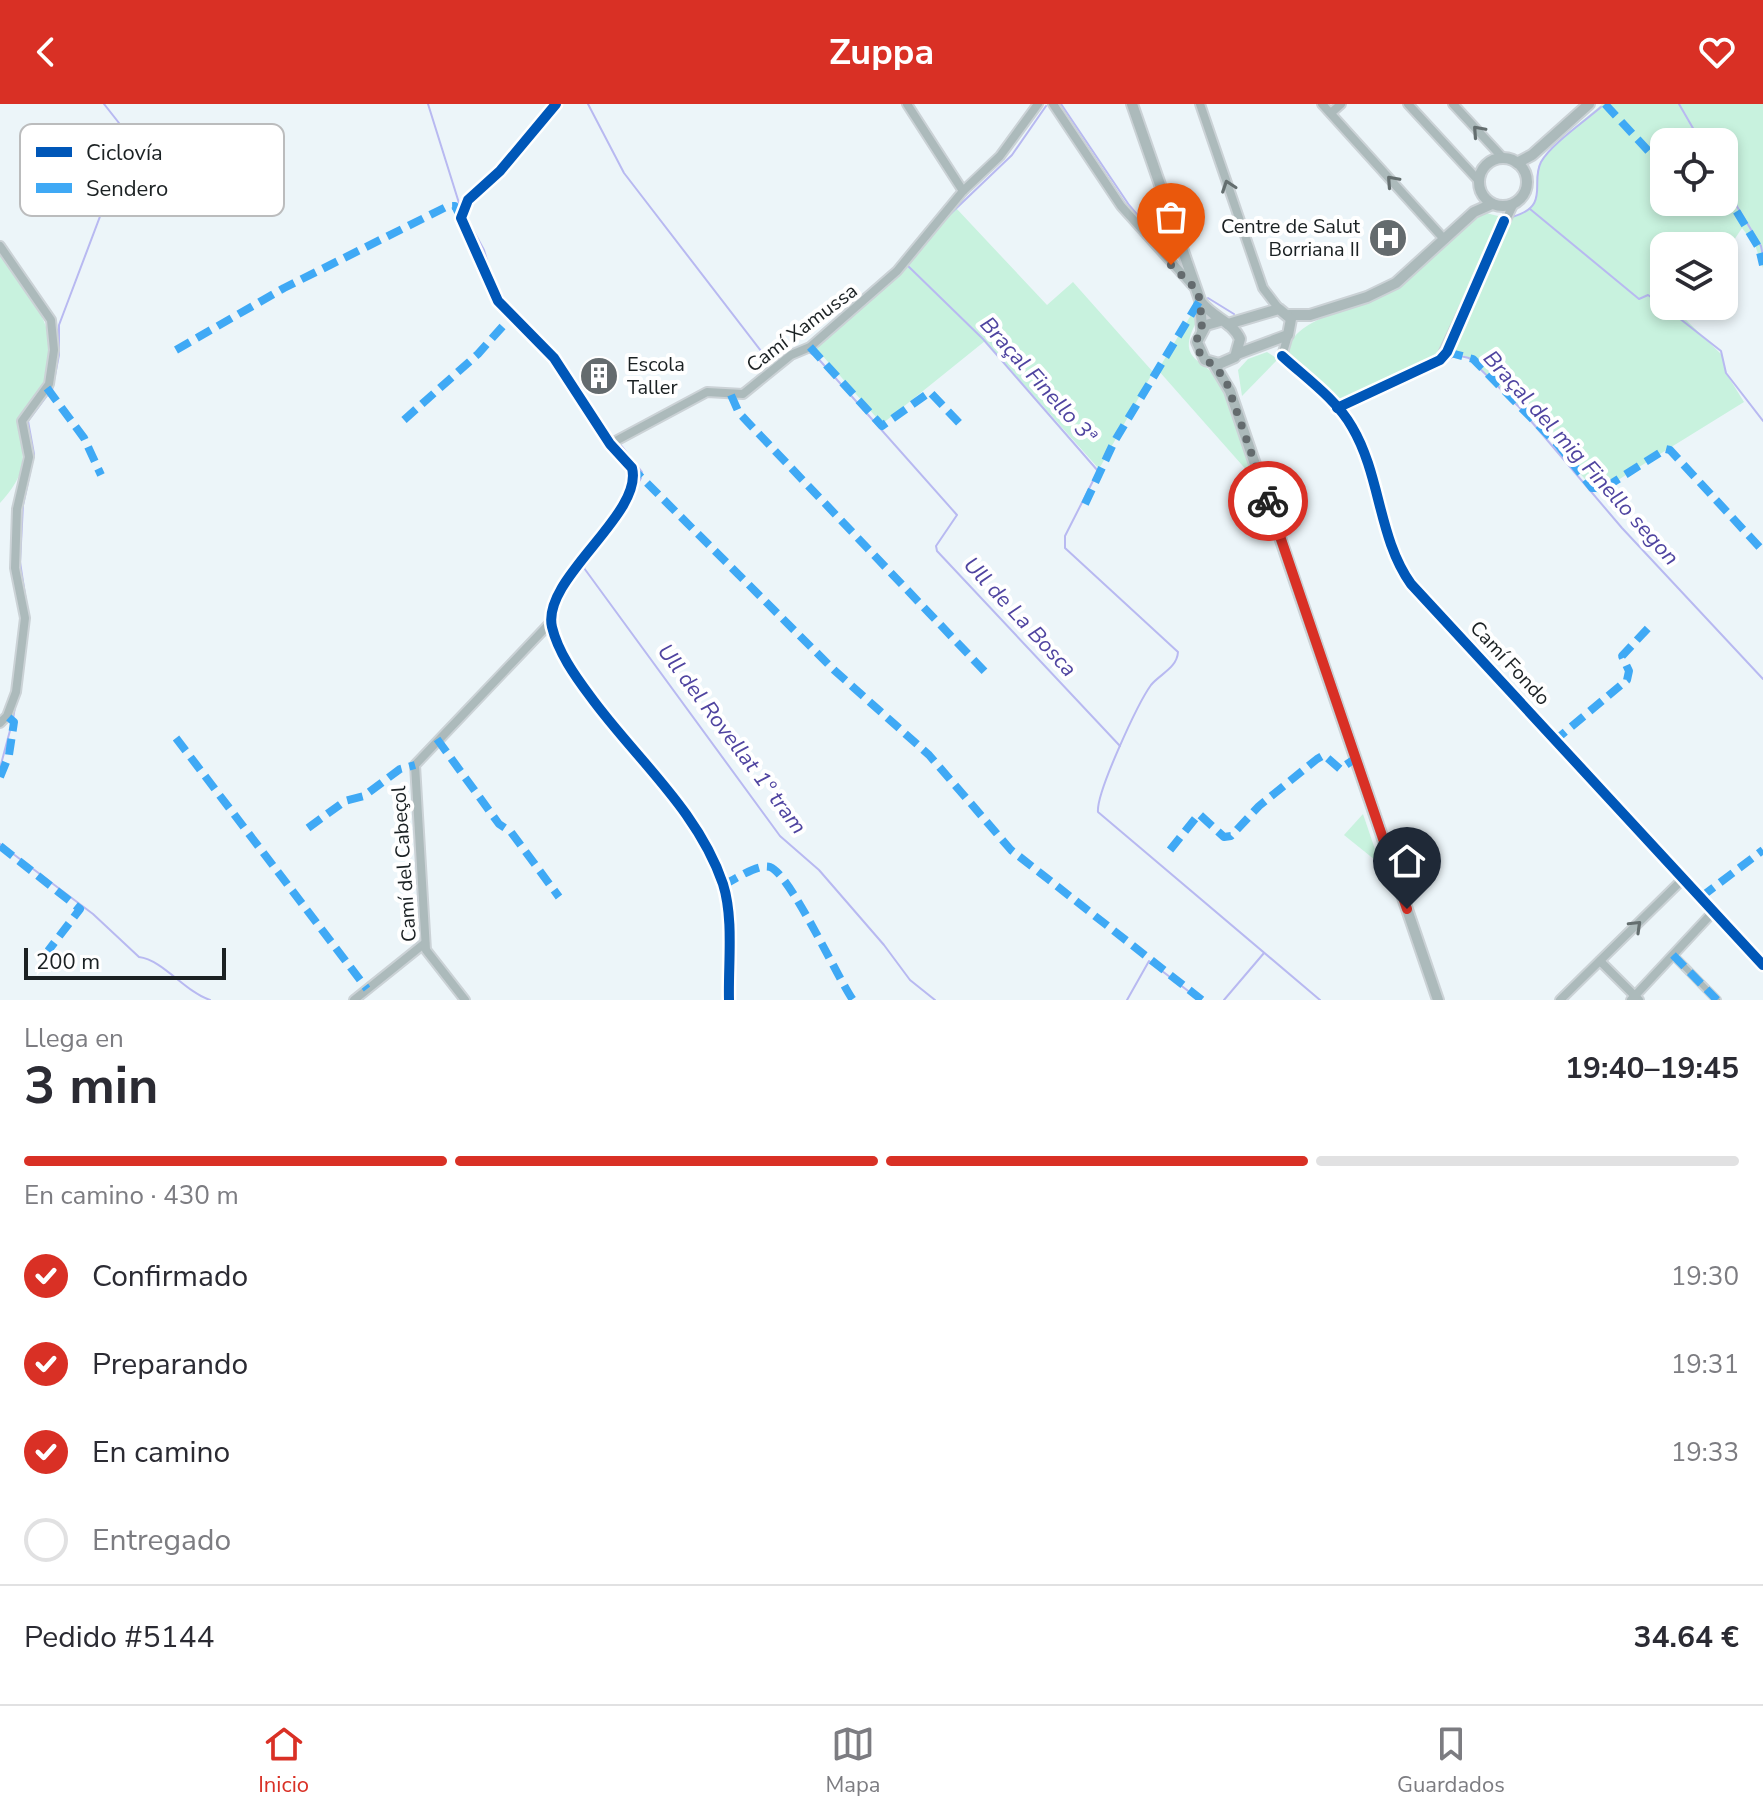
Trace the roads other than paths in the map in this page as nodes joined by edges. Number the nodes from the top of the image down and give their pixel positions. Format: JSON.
{"nodes":[{"id":1,"x":556,"y":104,"type":"edge"},
{"id":2,"x":907,"y":104,"type":"edge"},
{"id":3,"x":1038,"y":104,"type":"edge"},
{"id":4,"x":1053,"y":104,"type":"edge"},
{"id":5,"x":1132,"y":104,"type":"edge"},
{"id":6,"x":1200,"y":104,"type":"edge"},
{"id":7,"x":1322,"y":104,"type":"edge"},
{"id":8,"x":1341,"y":104,"type":"edge"},
{"id":9,"x":1408,"y":104,"type":"edge"},
{"id":10,"x":1589,"y":104,"type":"edge"},
{"id":11,"x":1458,"y":106,"type":"edge"},
{"id":12,"x":1331,"y":113,"type":"junction"},
{"id":13,"x":1532,"y":155,"type":"junction"},
{"id":14,"x":1503,"y":158,"type":"junction"},
{"id":15,"x":1517,"y":163,"type":"junction"},
{"id":16,"x":1526,"y":174,"type":"junction"},
{"id":17,"x":1478,"y":180,"type":"junction"},
{"id":18,"x":963,"y":191,"type":"junction"},
{"id":19,"x":1482,"y":195,"type":"junction"},
{"id":20,"x":1513,"y":205,"type":"junction"},
{"id":21,"x":1496,"y":206,"type":"junction"},
{"id":22,"x":1474,"y":212,"type":"junction"},
{"id":23,"x":1504,"y":221,"type":"junction"},
{"id":24,"x":1444,"y":239,"type":"junction"},
{"id":25,"x":0,"y":246,"type":"edge"},
{"id":26,"x":1198,"y":294,"type":"junction"},
{"id":27,"x":1279,"y":309,"type":"junction"},
{"id":28,"x":1289,"y":315,"type":"junction"},
{"id":29,"x":1310,"y":315,"type":"junction"},
{"id":30,"x":1224,"y":322,"type":"junction"},
{"id":31,"x":1202,"y":329,"type":"junction"},
{"id":32,"x":1290,"y":332,"type":"junction"},
{"id":33,"x":1234,"y":357,"type":"junction"},
{"id":34,"x":1214,"y":364,"type":"junction"},
{"id":35,"x":1230,"y":391,"type":"junction"},
{"id":36,"x":1337,"y":408,"type":"junction"},
{"id":37,"x":610,"y":444,"type":"junction"},
{"id":38,"x":551,"y":622,"type":"junction"},
{"id":39,"x":0,"y":723,"type":"edge"},
{"id":40,"x":1684,"y":878,"type":"junction"},
{"id":41,"x":1714,"y":911,"type":"junction"},
{"id":42,"x":425,"y":943,"type":"junction"},
{"id":43,"x":1673,"y":955,"type":"junction"},
{"id":44,"x":1600,"y":961,"type":"junction"},
{"id":45,"x":1763,"y":965,"type":"edge"},
{"id":46,"x":1635,"y":999,"type":"edge"},
{"id":47,"x":354,"y":1000,"type":"edge"},
{"id":48,"x":465,"y":1000,"type":"edge"},
{"id":49,"x":729,"y":1000,"type":"edge"},
{"id":50,"x":1438,"y":1000,"type":"edge"},
{"id":51,"x":1560,"y":1000,"type":"edge"},
{"id":52,"x":1717,"y":1000,"type":"edge"}],
"edges":[{"from":1,"to":37,"type":"street"},
{"from":2,"to":18,"type":"street"},
{"from":3,"to":18,"type":"street","name":"Camí Xamussa"},
{"from":4,"to":26,"type":"street"},
{"from":5,"to":26,"type":"street"},
{"from":27,"to":6,"type":"street","one_way":true},
{"from":7,"to":12,"type":"street"},
{"from":8,"to":12,"type":"street"},
{"from":9,"to":17,"type":"street"},
{"from":10,"to":13,"type":"street"},
{"from":14,"to":11,"type":"street","one_way":true},
{"from":24,"to":12,"type":"street","one_way":true},
{"from":13,"to":15,"type":"street"},
{"from":13,"to":16,"type":"street"},
{"from":14,"to":15,"type":"street"},
{"from":14,"to":17,"type":"street"},
{"from":15,"to":16,"type":"street"},
{"from":16,"to":20,"type":"street"},
{"from":17,"to":19,"type":"street"},
{"from":18,"to":37,"type":"street","name":"Camí Xamussa"},
{"from":19,"to":21,"type":"street"},
{"from":19,"to":22,"type":"street"},
{"from":20,"to":21,"type":"street"},
{"from":20,"to":23,"type":"street"},
{"from":21,"to":22,"type":"street"},
{"from":21,"to":23,"type":"street"},
{"from":22,"to":24,"type":"street"},
{"from":23,"to":36,"type":"street"},
{"from":24,"to":29,"type":"street"},
{"from":25,"to":39,"type":"street"},
{"from":26,"to":30,"type":"street"},
{"from":26,"to":31,"type":"street"},
{"from":27,"to":28,"type":"street"},
{"from":27,"to":30,"type":"street"},
{"from":28,"to":29,"type":"street"},
{"from":28,"to":32,"type":"street"},
{"from":29,"to":32,"type":"street"},
{"from":30,"to":31,"type":"street"},
{"from":30,"to":33,"type":"street"},
{"from":31,"to":34,"type":"street"},
{"from":32,"to":33,"type":"street"},
{"from":32,"to":36,"type":"street","name":"Camí Fondo"},
{"from":33,"to":34,"type":"street"},
{"from":33,"to":35,"type":"street"},
{"from":34,"to":35,"type":"street"},
{"from":35,"to":50,"type":"street"},
{"from":36,"to":40,"type":"street","name":"Camí Fondo"},
{"from":37,"to":38,"type":"street"},
{"from":38,"to":42,"type":"street","name":"Camí del Cabeçol"},
{"from":38,"to":49,"type":"street"},
{"from":40,"to":41,"type":"street","name":"Camí Fondo"},
{"from":44,"to":40,"type":"street","one_way":true},
{"from":41,"to":43,"type":"street"},
{"from":41,"to":45,"type":"street","name":"Camí Fondo"},
{"from":42,"to":47,"type":"street"},
{"from":42,"to":48,"type":"street","name":"Camí del Cabeçol"},
{"from":43,"to":46,"type":"street"},
{"from":43,"to":52,"type":"street"},
{"from":44,"to":46,"type":"street"},
{"from":44,"to":51,"type":"street"}]}
